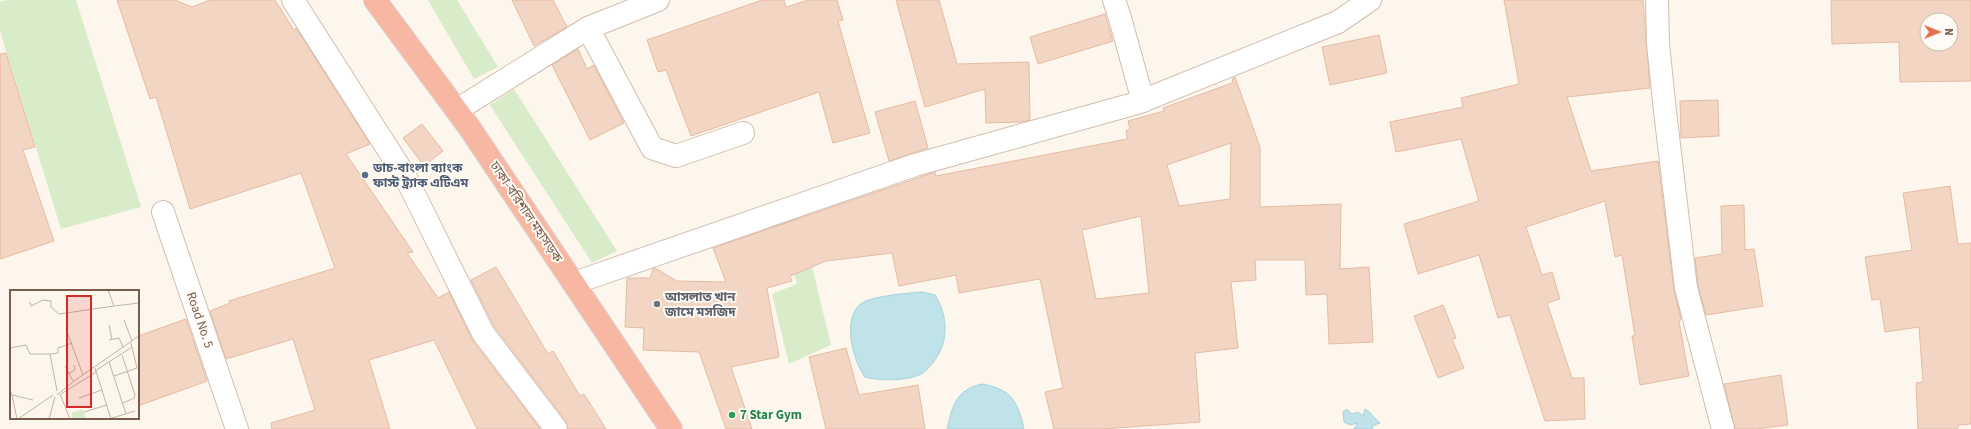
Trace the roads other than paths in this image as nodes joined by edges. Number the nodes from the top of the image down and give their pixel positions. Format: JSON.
{"nodes":[{"id":1,"x":293,"y":0,"type":"edge"},
{"id":2,"x":375,"y":0,"type":"edge"},
{"id":3,"x":658,"y":0,"type":"edge"},
{"id":4,"x":1114,"y":0,"type":"edge"},
{"id":5,"x":1370,"y":0,"type":"edge"},
{"id":6,"x":1657,"y":0,"type":"edge"},
{"id":7,"x":588,"y":28,"type":"junction"},
{"id":8,"x":1143,"y":100,"type":"junction"},
{"id":9,"x":457,"y":110,"type":"junction"},
{"id":10,"x":743,"y":133,"type":"dead end"},
{"id":11,"x":163,"y":212,"type":"dead end"},
{"id":12,"x":574,"y":283,"type":"junction"},
{"id":13,"x":237,"y":429,"type":"edge"},
{"id":14,"x":556,"y":429,"type":"edge"},
{"id":15,"x":671,"y":429,"type":"edge"},
{"id":16,"x":1723,"y":429,"type":"edge"}],
"edges":[{"from":1,"to":14,"type":"street"},
{"from":2,"to":9,"type":"highway","name":"ঢাকা-বরিশাল মহাসড়ক"},
{"from":3,"to":7,"type":"street"},
{"from":4,"to":8,"type":"street"},
{"from":5,"to":8,"type":"street"},
{"from":6,"to":16,"type":"street"},
{"from":7,"to":9,"type":"street"},
{"from":7,"to":10,"type":"street"},
{"from":8,"to":12,"type":"street"},
{"from":9,"to":12,"type":"highway","name":"ঢাকা-বরিশাল মহাসড়ক"},
{"from":11,"to":13,"type":"street","name":"Road No. 5"},
{"from":12,"to":15,"type":"highway","name":"ঢাকা-বরিশাল মহাসড়ক"}]}
